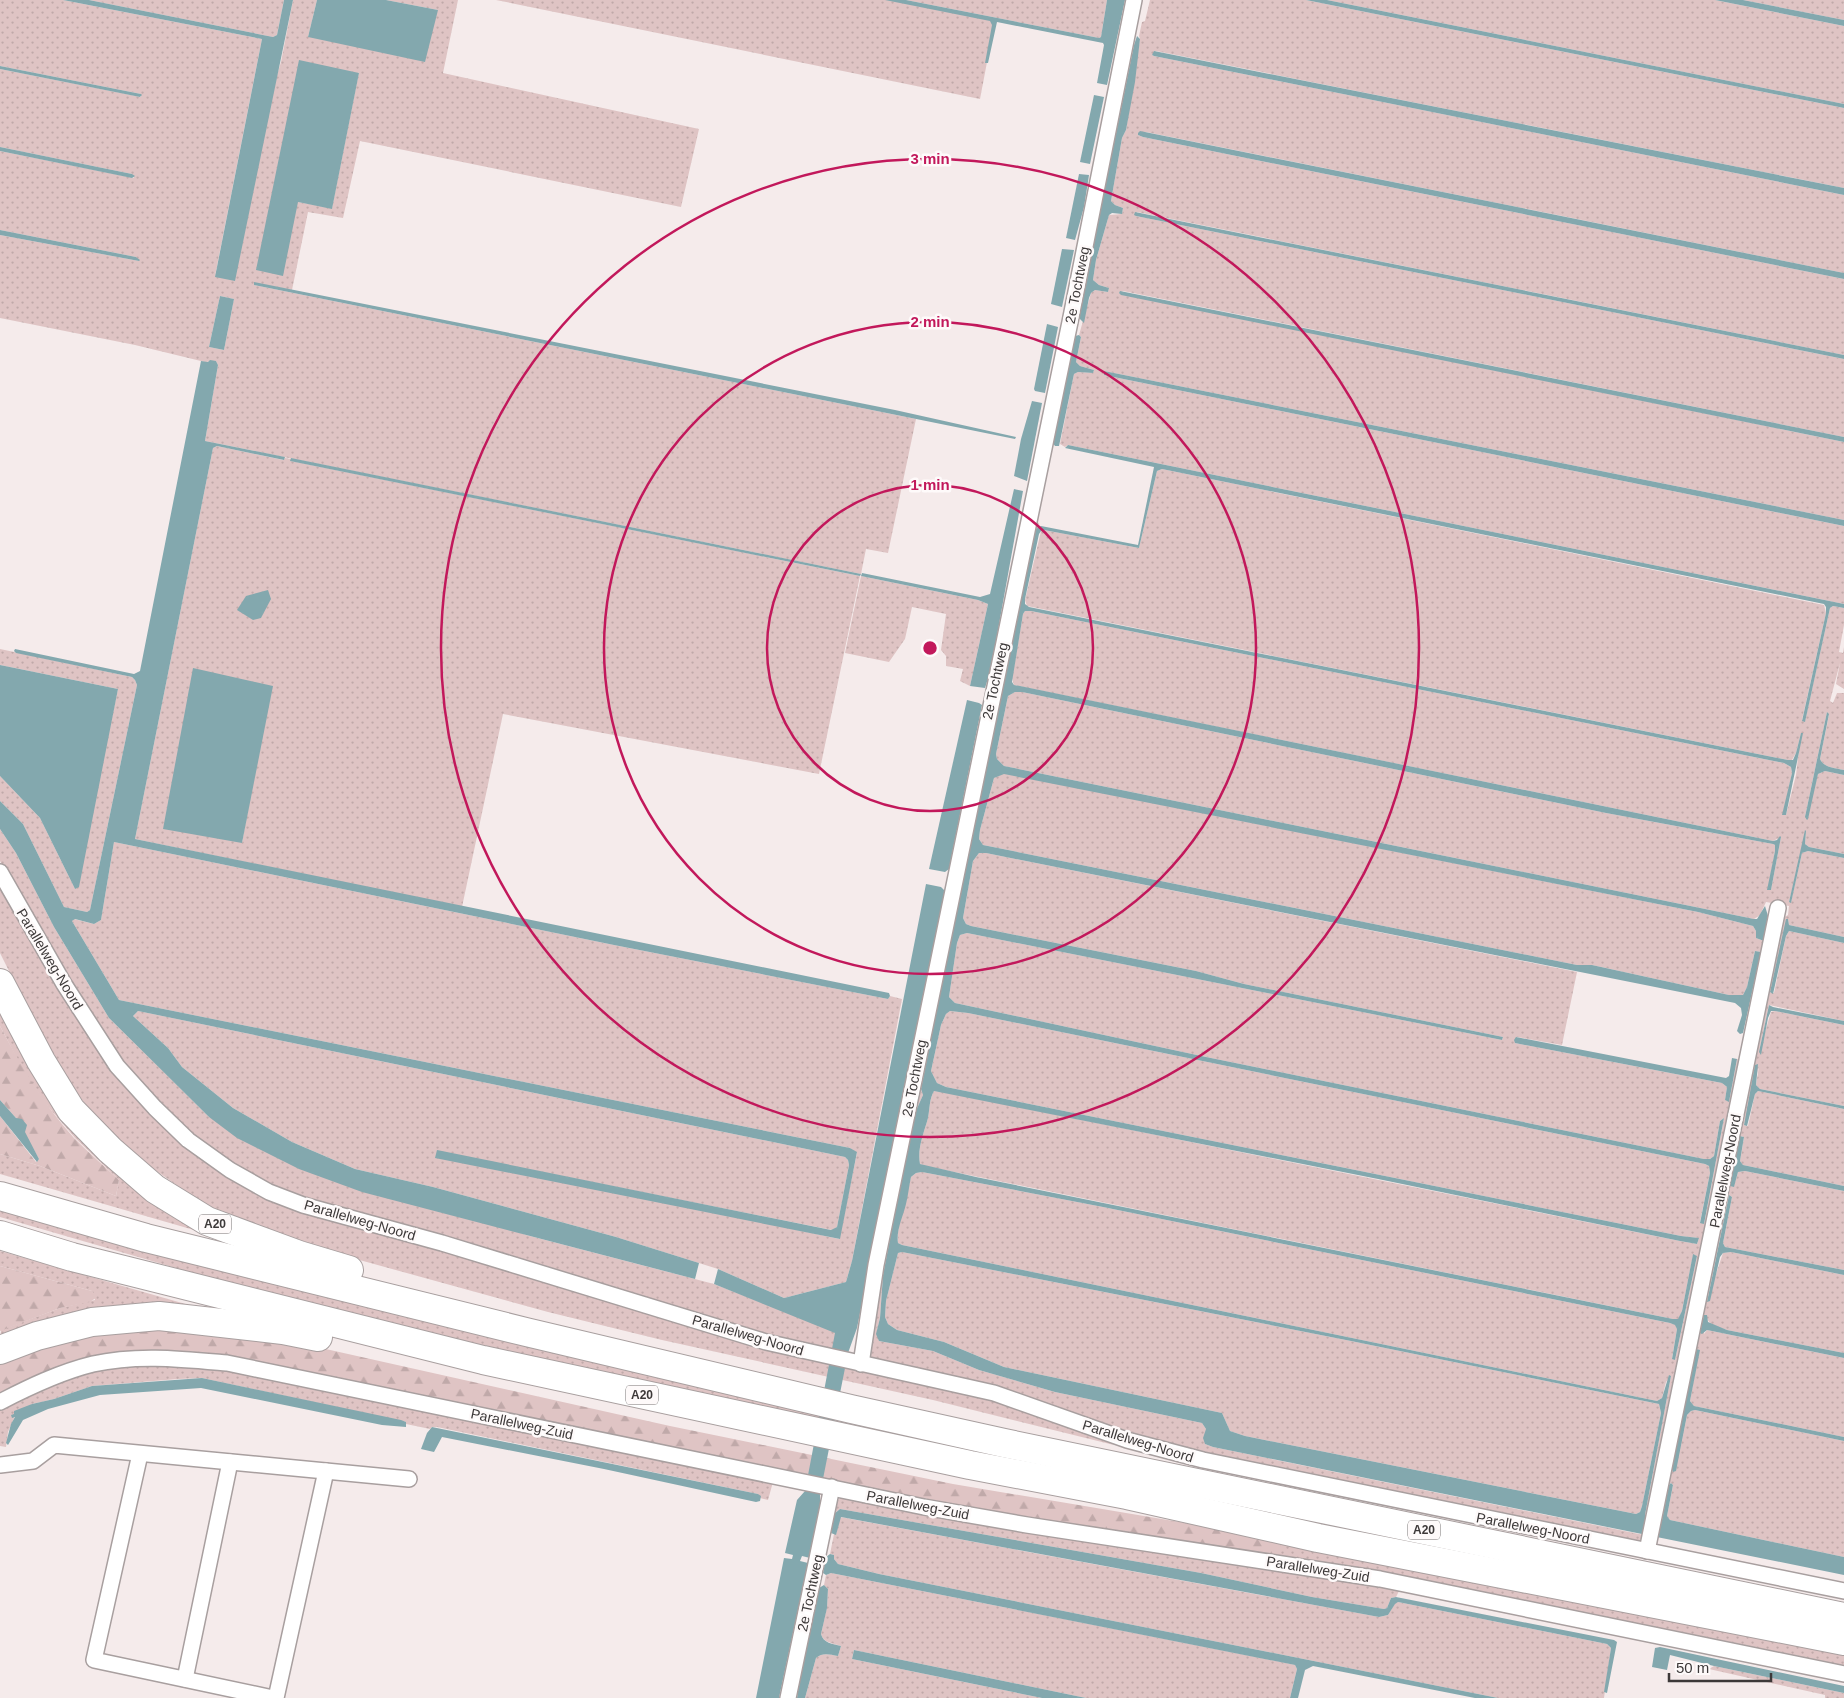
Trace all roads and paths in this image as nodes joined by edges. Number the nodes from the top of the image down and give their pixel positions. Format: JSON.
{"nodes":[{"id":1,"x":1134,"y":0,"type":"edge"},
{"id":2,"x":0,"y":872,"type":"edge"},
{"id":3,"x":1778,"y":908,"type":"dead end"},
{"id":4,"x":0,"y":983,"type":"edge"},
{"id":5,"x":0,"y":1196,"type":"edge"},
{"id":6,"x":0,"y":1235,"type":"edge"},
{"id":7,"x":526,"y":1332,"type":"junction"},
{"id":8,"x":0,"y":1350,"type":"edge"},
{"id":9,"x":483,"y":1360,"type":"junction"},
{"id":10,"x":856,"y":1363,"type":"junction"},
{"id":11,"x":0,"y":1402,"type":"edge"},
{"id":12,"x":140,"y":1454,"type":"junction"},
{"id":13,"x":230,"y":1462,"type":"junction"},
{"id":14,"x":0,"y":1465,"type":"edge"},
{"id":15,"x":326,"y":1472,"type":"junction"},
{"id":16,"x":409,"y":1480,"type":"dead end"},
{"id":17,"x":828,"y":1487,"type":"junction"},
{"id":18,"x":1648,"y":1547,"type":"junction"},
{"id":19,"x":1844,"y":1591,"type":"edge"},
{"id":20,"x":1844,"y":1617,"type":"edge"},
{"id":21,"x":1844,"y":1641,"type":"edge"},
{"id":22,"x":1844,"y":1674,"type":"edge"},
{"id":23,"x":185,"y":1679,"type":"junction"},
{"id":24,"x":274,"y":1698,"type":"edge"},
{"id":25,"x":788,"y":1698,"type":"edge"}],
"edges":[{"from":1,"to":10,"type":"street","name":"2e Tochtweg"},
{"from":2,"to":10,"type":"street","name":"Parallelweg-Noord"},
{"from":3,"to":18,"type":"street","name":"Parallelweg-Noord"},
{"from":4,"to":7,"type":"highway","number":"A20"},
{"from":5,"to":7,"type":"highway","number":"A20"},
{"from":6,"to":9,"type":"highway","number":"A20"},
{"from":7,"to":20,"type":"highway","number":"A20"},
{"from":8,"to":9,"type":"highway","number":"A20"},
{"from":9,"to":21,"type":"highway","number":"A20"},
{"from":10,"to":18,"type":"street","name":"Parallelweg-Noord"},
{"from":11,"to":17,"type":"street","name":"Parallelweg-Zuid"},
{"from":12,"to":13,"type":"street"},
{"from":12,"to":14,"type":"street"},
{"from":12,"to":23,"type":"street"},
{"from":13,"to":15,"type":"street"},
{"from":13,"to":23,"type":"street"},
{"from":15,"to":16,"type":"street"},
{"from":15,"to":24,"type":"street"},
{"from":17,"to":22,"type":"street","name":"Parallelweg-Zuid"},
{"from":17,"to":25,"type":"street","name":"2e Tochtweg"},
{"from":18,"to":19,"type":"street","name":"Parallelweg-Noord"},
{"from":23,"to":24,"type":"street"}]}
